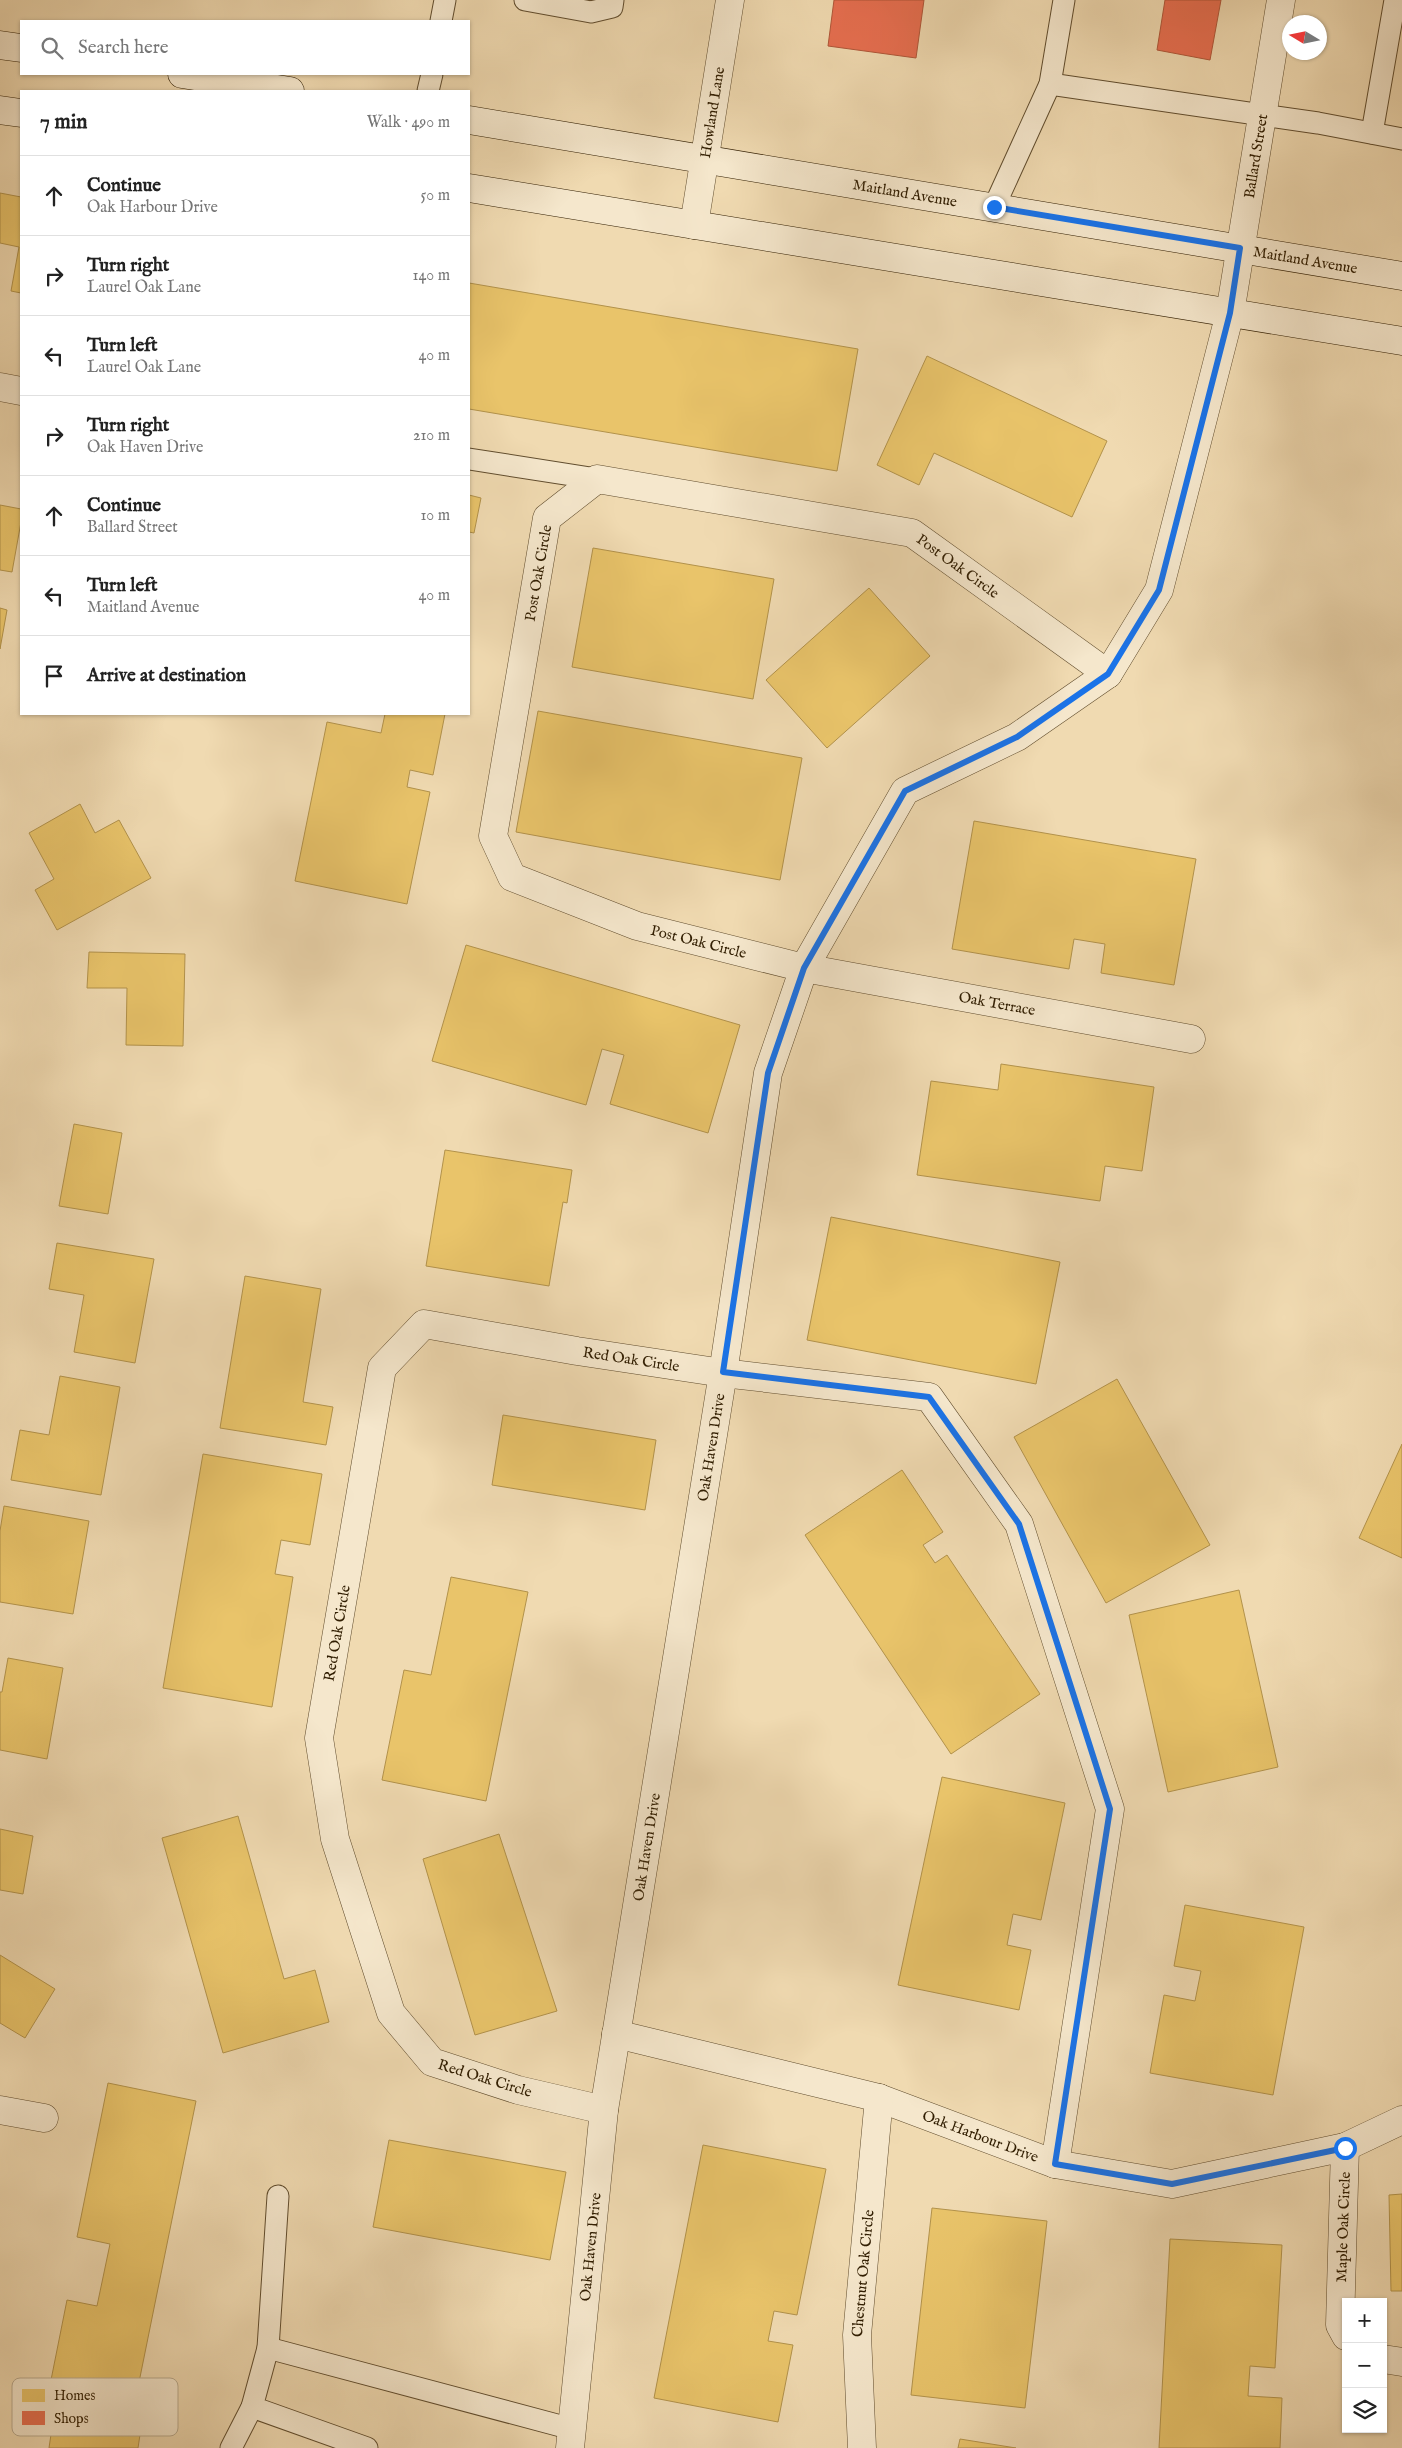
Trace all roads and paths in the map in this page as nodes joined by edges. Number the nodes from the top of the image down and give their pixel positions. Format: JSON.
{"nodes":[{"id":1,"x":446,"y":0,"type":"edge"},
{"id":2,"x":525,"y":0,"type":"edge"},
{"id":3,"x":613,"y":0,"type":"edge"},
{"id":4,"x":730,"y":0,"type":"edge"},
{"id":5,"x":1064,"y":0,"type":"edge"},
{"id":6,"x":1281,"y":0,"type":"edge"},
{"id":7,"x":1396,"y":0,"type":"edge"},
{"id":8,"x":442,"y":20,"type":"edge"},
{"id":9,"x":0,"y":45,"type":"edge"},
{"id":10,"x":20,"y":48,"type":"edge"},
{"id":11,"x":188,"y":75,"type":"edge"},
{"id":12,"x":432,"y":75,"type":"edge"},
{"id":13,"x":1050,"y":84,"type":"junction"},
{"id":14,"x":284,"y":90,"type":"edge"},
{"id":15,"x":428,"y":90,"type":"edge"},
{"id":16,"x":0,"y":110,"type":"edge"},
{"id":17,"x":20,"y":113,"type":"edge"},
{"id":18,"x":1262,"y":115,"type":"junction"},
{"id":19,"x":470,"y":120,"type":"edge"},
{"id":20,"x":1372,"y":133,"type":"junction"},
{"id":21,"x":1402,"y":139,"type":"edge"},
{"id":22,"x":704,"y":159,"type":"junction"},
{"id":23,"x":470,"y":188,"type":"edge"},
{"id":24,"x":994,"y":207,"type":"junction"},
{"id":25,"x":694,"y":226,"type":"junction"},
{"id":26,"x":1240,"y":248,"type":"junction"},
{"id":27,"x":1402,"y":276,"type":"edge"},
{"id":28,"x":1230,"y":313,"type":"junction"},
{"id":29,"x":1402,"y":340,"type":"edge"},
{"id":30,"x":0,"y":387,"type":"edge"},
{"id":31,"x":20,"y":390,"type":"edge"},
{"id":32,"x":470,"y":459,"type":"edge"},
{"id":33,"x":597,"y":479,"type":"junction"},
{"id":34,"x":1108,"y":674,"type":"junction"},
{"id":35,"x":804,"y":968,"type":"junction"},
{"id":36,"x":1191,"y":1040,"type":"dead end"},
{"id":37,"x":723,"y":1372,"type":"junction"},
{"id":38,"x":616,"y":2034,"type":"junction"},
{"id":39,"x":879,"y":2098,"type":"junction"},
{"id":40,"x":0,"y":2110,"type":"edge"},
{"id":41,"x":604,"y":2110,"type":"junction"},
{"id":42,"x":44,"y":2118,"type":"dead end"},
{"id":43,"x":1402,"y":2120,"type":"edge"},
{"id":44,"x":1345,"y":2148,"type":"junction"},
{"id":45,"x":1055,"y":2164,"type":"junction"},
{"id":46,"x":278,"y":2196,"type":"dead end"},
{"id":47,"x":1342,"y":2329,"type":"edge"},
{"id":48,"x":268,"y":2348,"type":"junction"},
{"id":49,"x":1387,"y":2360,"type":"edge"},
{"id":50,"x":1402,"y":2362,"type":"edge"},
{"id":51,"x":252,"y":2407,"type":"junction"},
{"id":52,"x":571,"y":2438,"type":"edge"},
{"id":53,"x":231,"y":2448,"type":"edge"},
{"id":54,"x":367,"y":2448,"type":"edge"},
{"id":55,"x":862,"y":2448,"type":"edge"}],
"edges":[{"from":1,"to":8,"type":"lane"},
{"from":2,"to":3,"type":"lane"},
{"from":4,"to":22,"type":"street","name":"Howland Lane"},
{"from":5,"to":13,"type":"lane"},
{"from":6,"to":18,"type":"street","name":"Ballard Street"},
{"from":7,"to":20,"type":"lane"},
{"from":9,"to":10,"type":"street"},
{"from":11,"to":14,"type":"street"},
{"from":12,"to":15,"type":"lane"},
{"from":13,"to":18,"type":"lane"},
{"from":13,"to":24,"type":"lane"},
{"from":16,"to":17,"type":"street"},
{"from":18,"to":20,"type":"lane"},
{"from":18,"to":26,"type":"street","name":"Ballard Street"},
{"from":19,"to":22,"type":"street","name":"Maitland Avenue"},
{"from":20,"to":21,"type":"lane"},
{"from":22,"to":24,"type":"street","name":"Maitland Avenue"},
{"from":22,"to":25,"type":"street","name":"Howland Lane"},
{"from":23,"to":25,"type":"street"},
{"from":24,"to":26,"type":"street","name":"Maitland Avenue"},
{"from":25,"to":28,"type":"street"},
{"from":26,"to":27,"type":"street","name":"Maitland Avenue"},
{"from":26,"to":28,"type":"street","name":"Ballard Street"},
{"from":28,"to":29,"type":"street"},
{"from":28,"to":34,"type":"street","name":"Oak Haven Drive"},
{"from":30,"to":31,"type":"street"},
{"from":32,"to":33,"type":"lane"},
{"from":33,"to":34,"type":"street","name":"Post Oak Circle"},
{"from":33,"to":35,"type":"street","name":"Post Oak Circle"},
{"from":34,"to":35,"type":"street","name":"Oak Haven Drive"},
{"from":35,"to":36,"type":"street","name":"Oak Terrace"},
{"from":35,"to":37,"type":"street","name":"Oak Haven Drive"},
{"from":37,"to":38,"type":"street","name":"Oak Haven Drive"},
{"from":37,"to":41,"type":"street","name":"Red Oak Circle"},
{"from":37,"to":45,"type":"street"},
{"from":38,"to":39,"type":"street","name":"Oak Harbour Drive"},
{"from":38,"to":41,"type":"street","name":"Oak Haven Drive"},
{"from":39,"to":45,"type":"street","name":"Oak Harbour Drive"},
{"from":39,"to":55,"type":"street","name":"Chestnut Oak Circle"},
{"from":40,"to":42,"type":"street"},
{"from":41,"to":52,"type":"street","name":"Oak Haven Drive"},
{"from":43,"to":44,"type":"street","name":"Oak Harbour Drive"},
{"from":44,"to":45,"type":"street","name":"Oak Harbour Drive"},
{"from":44,"to":47,"type":"street","name":"Maple Oak Circle"},
{"from":46,"to":48,"type":"lane"},
{"from":48,"to":51,"type":"lane"},
{"from":48,"to":52,"type":"lane"},
{"from":49,"to":50,"type":"street"},
{"from":51,"to":53,"type":"lane"},
{"from":51,"to":54,"type":"lane"}]}
